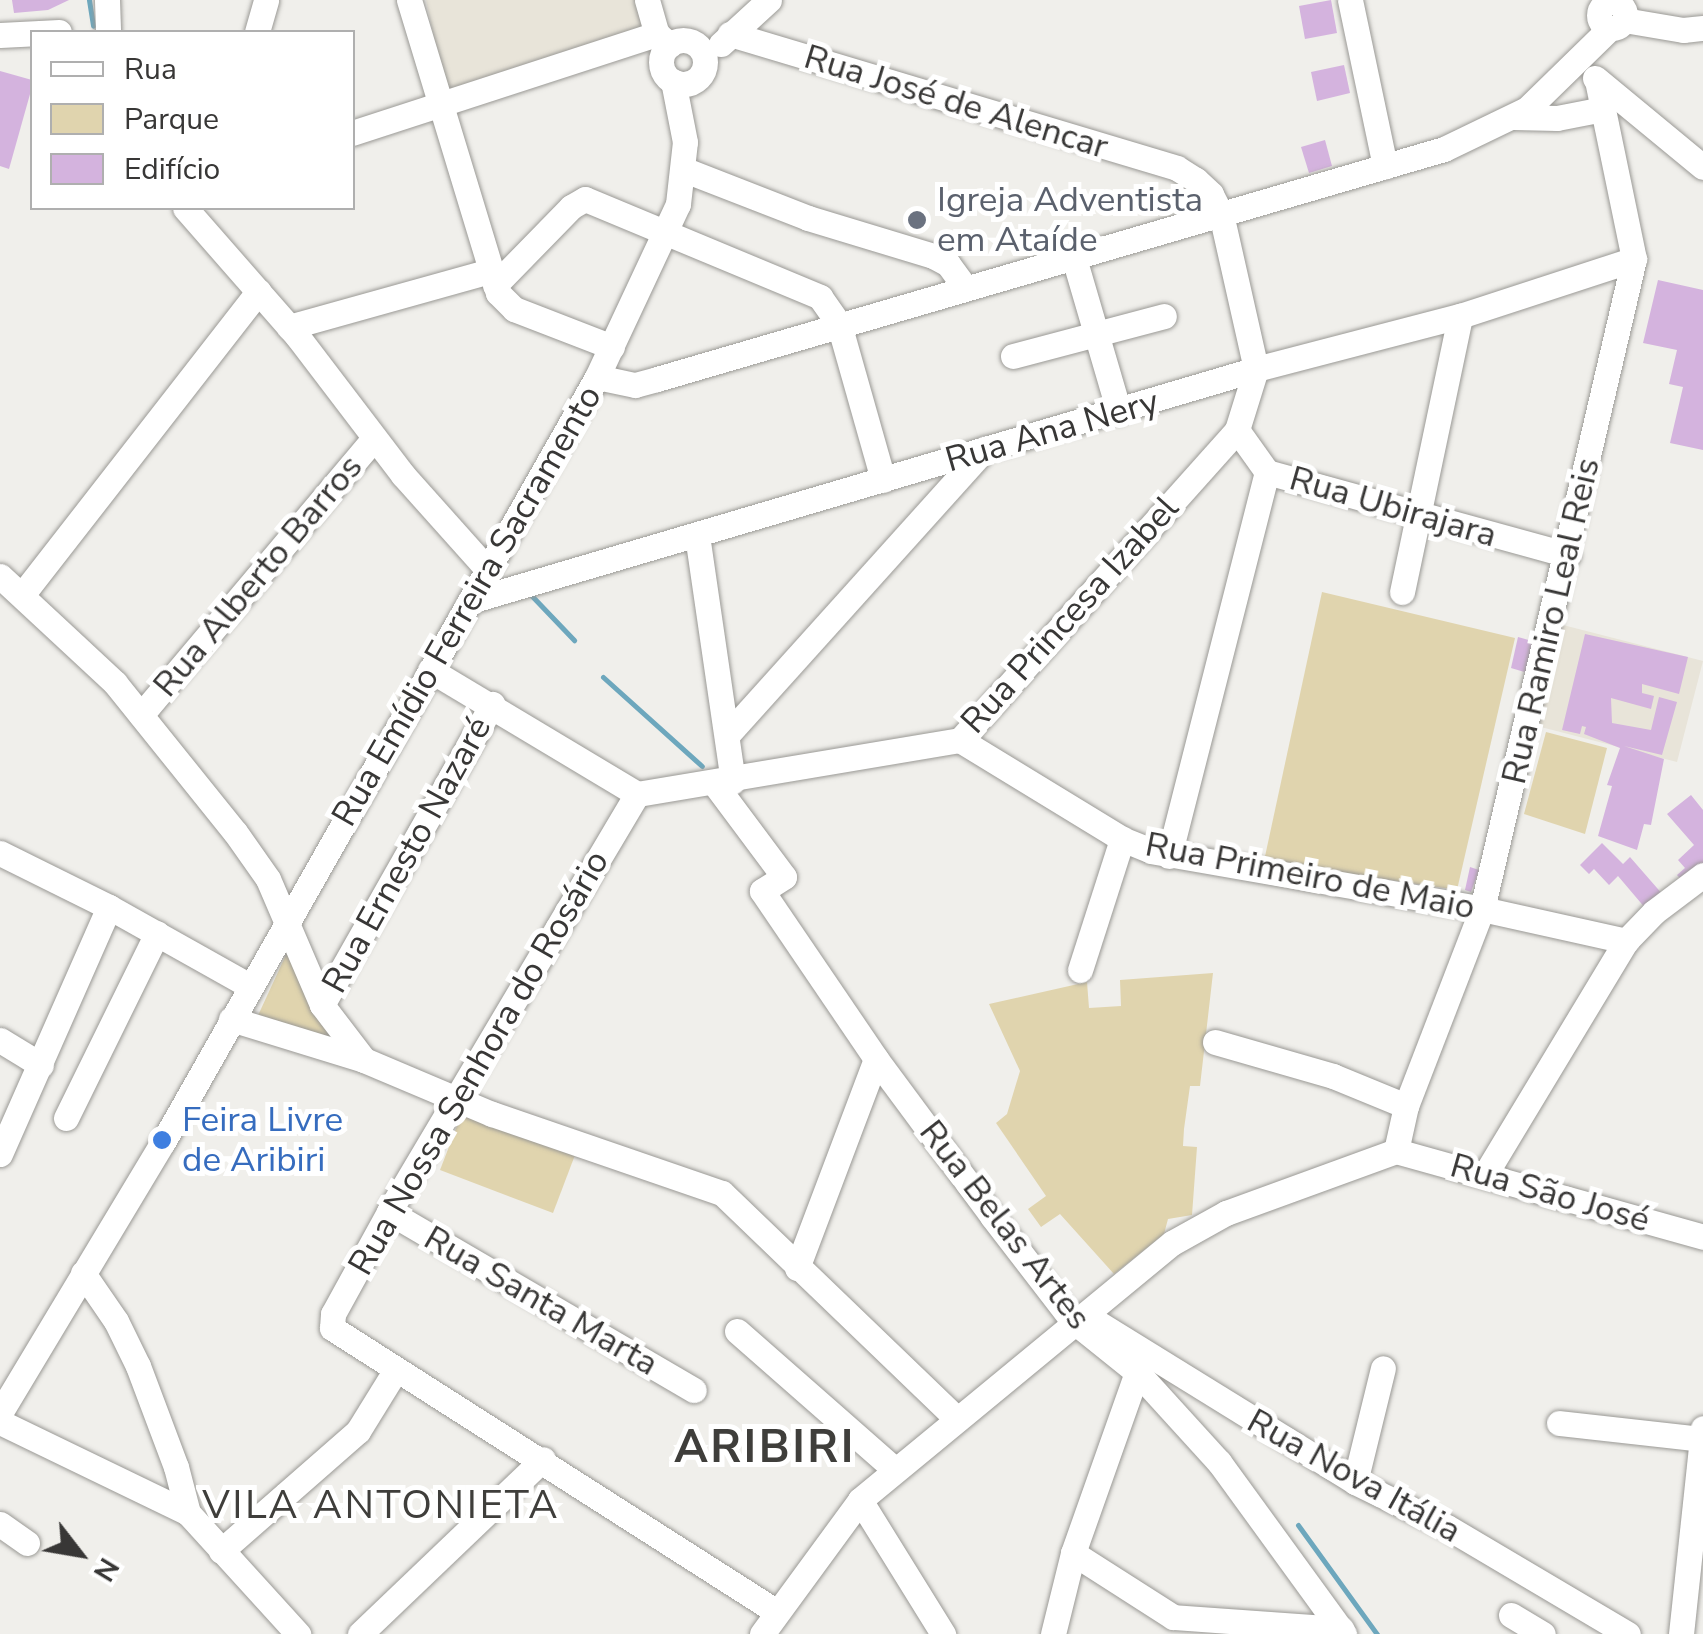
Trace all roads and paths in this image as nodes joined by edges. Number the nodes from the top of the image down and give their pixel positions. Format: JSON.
{"nodes":[{"id":1,"x":107,"y":0,"type":"edge"},
{"id":2,"x":266,"y":0,"type":"edge"},
{"id":3,"x":409,"y":0,"type":"edge"},
{"id":4,"x":647,"y":0,"type":"edge"},
{"id":5,"x":1350,"y":0,"type":"edge"},
{"id":6,"x":766,"y":1,"type":"edge"},
{"id":7,"x":1616,"y":12,"type":"edge"},
{"id":8,"x":1703,"y":28,"type":"edge"},
{"id":9,"x":108,"y":30,"type":"edge"},
{"id":10,"x":258,"y":30,"type":"edge"},
{"id":11,"x":30,"y":33,"type":"edge"},
{"id":12,"x":730,"y":34,"type":"junction"},
{"id":13,"x":0,"y":35,"type":"edge"},
{"id":14,"x":683,"y":58,"type":"junction"},
{"id":15,"x":1579,"y":59,"type":"junction"},
{"id":16,"x":1597,"y":80,"type":"junction"},
{"id":17,"x":440,"y":107,"type":"junction"},
{"id":18,"x":1603,"y":109,"type":"junction"},
{"id":19,"x":355,"y":113,"type":"edge"},
{"id":20,"x":1511,"y":117,"type":"junction"},
{"id":21,"x":394,"y":121,"type":"junction"},
{"id":22,"x":355,"y":132,"type":"edge"},
{"id":23,"x":1385,"y":166,"type":"junction"},
{"id":24,"x":1703,"y":167,"type":"edge"},
{"id":25,"x":685,"y":170,"type":"junction"},
{"id":26,"x":187,"y":210,"type":"edge"},
{"id":27,"x":1221,"y":214,"type":"junction"},
{"id":28,"x":666,"y":236,"type":"junction"},
{"id":29,"x":1074,"y":258,"type":"junction"},
{"id":30,"x":1634,"y":259,"type":"junction"},
{"id":31,"x":493,"y":278,"type":"junction"},
{"id":32,"x":965,"y":286,"type":"junction"},
{"id":33,"x":259,"y":292,"type":"junction"},
{"id":34,"x":1164,"y":316,"type":"dead end"},
{"id":35,"x":1460,"y":316,"type":"junction"},
{"id":36,"x":840,"y":324,"type":"junction"},
{"id":37,"x":289,"y":327,"type":"junction"},
{"id":38,"x":1094,"y":334,"type":"junction"},
{"id":39,"x":612,"y":347,"type":"junction"},
{"id":40,"x":1012,"y":356,"type":"dead end"},
{"id":41,"x":1256,"y":370,"type":"junction"},
{"id":42,"x":598,"y":377,"type":"junction"},
{"id":43,"x":1119,"y":412,"type":"junction"},
{"id":44,"x":1237,"y":430,"type":"junction"},
{"id":45,"x":374,"y":438,"type":"junction"},
{"id":46,"x":985,"y":449,"type":"junction"},
{"id":47,"x":1267,"y":472,"type":"junction"},
{"id":48,"x":883,"y":480,"type":"junction"},
{"id":49,"x":1419,"y":515,"type":"junction"},
{"id":50,"x":697,"y":536,"type":"junction"},
{"id":51,"x":1568,"y":556,"type":"junction"},
{"id":52,"x":488,"y":570,"type":"junction"},
{"id":53,"x":0,"y":576,"type":"edge"},
{"id":54,"x":1402,"y":592,"type":"dead end"},
{"id":55,"x":22,"y":596,"type":"junction"},
{"id":56,"x":470,"y":602,"type":"junction"},
{"id":57,"x":430,"y":670,"type":"junction"},
{"id":58,"x":492,"y":704,"type":"junction"},
{"id":59,"x":142,"y":715,"type":"junction"},
{"id":60,"x":728,"y":734,"type":"junction"},
{"id":61,"x":960,"y":740,"type":"junction"},
{"id":62,"x":724,"y":782,"type":"junction"},
{"id":63,"x":636,"y":794,"type":"junction"},
{"id":64,"x":1122,"y":839,"type":"junction"},
{"id":65,"x":0,"y":853,"type":"edge"},
{"id":66,"x":1170,"y":856,"type":"junction"},
{"id":67,"x":1703,"y":875,"type":"edge"},
{"id":68,"x":109,"y":907,"type":"junction"},
{"id":69,"x":1482,"y":909,"type":"junction"},
{"id":70,"x":287,"y":921,"type":"junction"},
{"id":71,"x":157,"y":932,"type":"junction"},
{"id":72,"x":1626,"y":941,"type":"junction"},
{"id":73,"x":1080,"y":970,"type":"dead end"},
{"id":74,"x":250,"y":986,"type":"junction"},
{"id":75,"x":322,"y":1005,"type":"junction"},
{"id":76,"x":231,"y":1020,"type":"junction"},
{"id":77,"x":339,"y":1028,"type":"junction"},
{"id":78,"x":0,"y":1040,"type":"edge"},
{"id":79,"x":1215,"y":1042,"type":"dead end"},
{"id":80,"x":324,"y":1049,"type":"junction"},
{"id":81,"x":876,"y":1059,"type":"junction"},
{"id":82,"x":364,"y":1060,"type":"junction"},
{"id":83,"x":42,"y":1065,"type":"junction"},
{"id":84,"x":456,"y":1100,"type":"junction"},
{"id":85,"x":1406,"y":1106,"type":"junction"},
{"id":86,"x":66,"y":1118,"type":"dead end"},
{"id":87,"x":1396,"y":1151,"type":"junction"},
{"id":88,"x":0,"y":1154,"type":"edge"},
{"id":89,"x":1486,"y":1173,"type":"junction"},
{"id":90,"x":389,"y":1212,"type":"junction"},
{"id":91,"x":1703,"y":1237,"type":"edge"},
{"id":92,"x":798,"y":1268,"type":"junction"},
{"id":93,"x":83,"y":1273,"type":"junction"},
{"id":94,"x":1078,"y":1316,"type":"junction"},
{"id":95,"x":738,"y":1330,"type":"dead end"},
{"id":96,"x":1383,"y":1368,"type":"dead end"},
{"id":97,"x":395,"y":1371,"type":"junction"},
{"id":98,"x":1137,"y":1372,"type":"junction"},
{"id":99,"x":694,"y":1390,"type":"dead end"},
{"id":100,"x":0,"y":1412,"type":"edge"},
{"id":101,"x":956,"y":1418,"type":"junction"},
{"id":102,"x":0,"y":1422,"type":"edge"},
{"id":103,"x":1559,"y":1423,"type":"dead end"},
{"id":104,"x":1703,"y":1428,"type":"edge"},
{"id":105,"x":1702,"y":1439,"type":"edge"},
{"id":106,"x":543,"y":1458,"type":"junction"},
{"id":107,"x":894,"y":1469,"type":"junction"},
{"id":108,"x":1355,"y":1482,"type":"junction"},
{"id":109,"x":860,"y":1500,"type":"junction"},
{"id":110,"x":188,"y":1513,"type":"junction"},
{"id":111,"x":0,"y":1524,"type":"edge"},
{"id":112,"x":27,"y":1543,"type":"dead end"},
{"id":113,"x":221,"y":1551,"type":"junction"},
{"id":114,"x":1073,"y":1553,"type":"junction"},
{"id":115,"x":1694,"y":1604,"type":"edge"},
{"id":116,"x":777,"y":1612,"type":"junction"},
{"id":117,"x":1510,"y":1616,"type":"dead end"},
{"id":118,"x":1343,"y":1632,"type":"edge"},
{"id":119,"x":298,"y":1634,"type":"edge"},
{"id":120,"x":360,"y":1634,"type":"edge"},
{"id":121,"x":762,"y":1634,"type":"edge"},
{"id":122,"x":943,"y":1634,"type":"edge"},
{"id":123,"x":1054,"y":1634,"type":"edge"},
{"id":124,"x":1542,"y":1634,"type":"edge"},
{"id":125,"x":1628,"y":1634,"type":"edge"},
{"id":126,"x":1682,"y":1634,"type":"edge"}],
"edges":[{"from":1,"to":9,"type":"street"},
{"from":2,"to":10,"type":"street"},
{"from":3,"to":17,"type":"street"},
{"from":4,"to":14,"type":"street"},
{"from":5,"to":23,"type":"street"},
{"from":6,"to":12,"type":"street"},
{"from":7,"to":8,"type":"street"},
{"from":7,"to":15,"type":"street"},
{"from":7,"to":20,"type":"street"},
{"from":11,"to":13,"type":"street"},
{"from":12,"to":14,"type":"street"},
{"from":12,"to":27,"type":"street","name":"Rua José de Alencar"},
{"from":14,"to":17,"type":"street"},
{"from":14,"to":25,"type":"street","name":"Rua Emídio Ferreira Sacramento"},
{"from":15,"to":16,"type":"street"},
{"from":15,"to":20,"type":"street"},
{"from":16,"to":18,"type":"street","name":"Rua Ramiro Leal Reis"},
{"from":16,"to":20,"type":"street"},
{"from":16,"to":24,"type":"street"},
{"from":17,"to":21,"type":"street"},
{"from":17,"to":31,"type":"street"},
{"from":18,"to":20,"type":"street"},
{"from":18,"to":30,"type":"street","name":"Rua Ramiro Leal Reis"},
{"from":19,"to":21,"type":"street"},
{"from":20,"to":23,"type":"street"},
{"from":21,"to":22,"type":"street"},
{"from":23,"to":27,"type":"street"},
{"from":25,"to":28,"type":"street","name":"Rua Emídio Ferreira Sacramento"},
{"from":25,"to":32,"type":"street"},
{"from":26,"to":33,"type":"street"},
{"from":27,"to":29,"type":"street"},
{"from":27,"to":41,"type":"street"},
{"from":28,"to":31,"type":"street"},
{"from":28,"to":36,"type":"street"},
{"from":28,"to":39,"type":"street","name":"Rua Emídio Ferreira Sacramento"},
{"from":29,"to":32,"type":"street"},
{"from":29,"to":38,"type":"street"},
{"from":30,"to":35,"type":"street","name":"Rua Ana Nery"},
{"from":30,"to":51,"type":"street","name":"Rua Ramiro Leal Reis"},
{"from":31,"to":37,"type":"street"},
{"from":31,"to":39,"type":"street"},
{"from":32,"to":36,"type":"street"},
{"from":33,"to":37,"type":"street"},
{"from":33,"to":55,"type":"street"},
{"from":34,"to":38,"type":"street"},
{"from":35,"to":41,"type":"street","name":"Rua Ana Nery"},
{"from":35,"to":49,"type":"street"},
{"from":36,"to":42,"type":"street"},
{"from":36,"to":48,"type":"street"},
{"from":37,"to":45,"type":"street"},
{"from":38,"to":40,"type":"street"},
{"from":38,"to":43,"type":"street"},
{"from":39,"to":42,"type":"street","name":"Rua Emídio Ferreira Sacramento"},
{"from":41,"to":43,"type":"street","name":"Rua Ana Nery"},
{"from":41,"to":44,"type":"street","name":"Rua Princesa Izabel"},
{"from":42,"to":52,"type":"street","name":"Rua Emídio Ferreira Sacramento"},
{"from":43,"to":46,"type":"street","name":"Rua Ana Nery"},
{"from":44,"to":47,"type":"street","name":"Rua Ubirajara"},
{"from":44,"to":61,"type":"street","name":"Rua Princesa Izabel"},
{"from":45,"to":52,"type":"street"},
{"from":45,"to":59,"type":"street","name":"Rua Alberto Barros"},
{"from":46,"to":48,"type":"street","name":"Rua Ana Nery"},
{"from":46,"to":60,"type":"street"},
{"from":47,"to":49,"type":"street","name":"Rua Ubirajara"},
{"from":47,"to":66,"type":"street"},
{"from":48,"to":50,"type":"street","name":"Rua Ana Nery"},
{"from":49,"to":51,"type":"street","name":"Rua Ubirajara"},
{"from":49,"to":54,"type":"street"},
{"from":50,"to":56,"type":"street","name":"Rua Ana Nery"},
{"from":50,"to":60,"type":"street"},
{"from":51,"to":69,"type":"street","name":"Rua Ramiro Leal Reis"},
{"from":52,"to":56,"type":"street","name":"Rua Emídio Ferreira Sacramento"},
{"from":53,"to":55,"type":"street"},
{"from":55,"to":59,"type":"street"},
{"from":56,"to":57,"type":"street","name":"Rua Emídio Ferreira Sacramento"},
{"from":57,"to":58,"type":"street"},
{"from":57,"to":70,"type":"street","name":"Rua Emídio Ferreira Sacramento"},
{"from":58,"to":63,"type":"street"},
{"from":58,"to":75,"type":"street","name":"Rua Ernesto Nazaré"},
{"from":59,"to":70,"type":"street"},
{"from":60,"to":62,"type":"street"},
{"from":61,"to":62,"type":"street","name":"Rua Princesa Izabel"},
{"from":61,"to":64,"type":"street","name":"Rua Primeiro de Maio"},
{"from":62,"to":63,"type":"street","name":"Rua Princesa Izabel"},
{"from":62,"to":81,"type":"street","name":"Rua Belas Artes"},
{"from":63,"to":84,"type":"street","name":"Rua Nossa Senhora do Rosário"},
{"from":64,"to":66,"type":"street","name":"Rua Primeiro de Maio"},
{"from":64,"to":73,"type":"street"},
{"from":65,"to":68,"type":"street"},
{"from":66,"to":69,"type":"street","name":"Rua Primeiro de Maio"},
{"from":67,"to":72,"type":"street"},
{"from":68,"to":71,"type":"street"},
{"from":68,"to":83,"type":"street"},
{"from":69,"to":72,"type":"street","name":"Rua Primeiro de Maio"},
{"from":69,"to":85,"type":"street","name":"Rua Ramiro Leal Reis"},
{"from":70,"to":74,"type":"street","name":"Rua Emídio Ferreira Sacramento"},
{"from":70,"to":75,"type":"street"},
{"from":71,"to":74,"type":"street"},
{"from":71,"to":86,"type":"street"},
{"from":72,"to":89,"type":"street"},
{"from":74,"to":76,"type":"street","name":"Rua Emídio Ferreira Sacramento"},
{"from":75,"to":77,"type":"street"},
{"from":76,"to":80,"type":"street"},
{"from":76,"to":93,"type":"street","name":"Rua Emídio Ferreira Sacramento"},
{"from":77,"to":80,"type":"street"},
{"from":77,"to":82,"type":"street"},
{"from":78,"to":83,"type":"street"},
{"from":79,"to":85,"type":"street"},
{"from":80,"to":82,"type":"street"},
{"from":81,"to":92,"type":"street"},
{"from":81,"to":94,"type":"street","name":"Rua Belas Artes"},
{"from":82,"to":84,"type":"street"},
{"from":83,"to":88,"type":"street"},
{"from":84,"to":90,"type":"street","name":"Rua Nossa Senhora do Rosário"},
{"from":84,"to":92,"type":"street"},
{"from":85,"to":87,"type":"street","name":"Rua Ramiro Leal Reis"},
{"from":87,"to":89,"type":"street","name":"Rua São José"},
{"from":87,"to":94,"type":"street"},
{"from":89,"to":91,"type":"street","name":"Rua São José"},
{"from":90,"to":97,"type":"street","name":"Rua Nossa Senhora do Rosário"},
{"from":90,"to":99,"type":"street","name":"Rua Santa Marta"},
{"from":92,"to":101,"type":"street"},
{"from":93,"to":100,"type":"street","name":"Rua Emídio Ferreira Sacramento"},
{"from":93,"to":110,"type":"street"},
{"from":94,"to":98,"type":"street","name":"Rua Belas Artes"},
{"from":94,"to":101,"type":"street"},
{"from":94,"to":108,"type":"street","name":"Rua Nova Itália"},
{"from":95,"to":107,"type":"street"},
{"from":96,"to":108,"type":"street"},
{"from":97,"to":106,"type":"street"},
{"from":97,"to":113,"type":"street"},
{"from":98,"to":114,"type":"street"},
{"from":98,"to":118,"type":"street","name":"Rua Belas Artes"},
{"from":101,"to":107,"type":"street"},
{"from":102,"to":110,"type":"street"},
{"from":103,"to":105,"type":"street"},
{"from":104,"to":105,"type":"street"},
{"from":105,"to":115,"type":"street"},
{"from":106,"to":116,"type":"street"},
{"from":106,"to":120,"type":"street"},
{"from":107,"to":109,"type":"street"},
{"from":108,"to":125,"type":"street","name":"Rua Nova Itália"},
{"from":109,"to":116,"type":"street"},
{"from":109,"to":122,"type":"street"},
{"from":110,"to":113,"type":"street"},
{"from":111,"to":112,"type":"street"},
{"from":113,"to":119,"type":"street"},
{"from":114,"to":118,"type":"street"},
{"from":114,"to":123,"type":"street"},
{"from":115,"to":126,"type":"street"},
{"from":116,"to":121,"type":"street"},
{"from":117,"to":124,"type":"street"}]}
